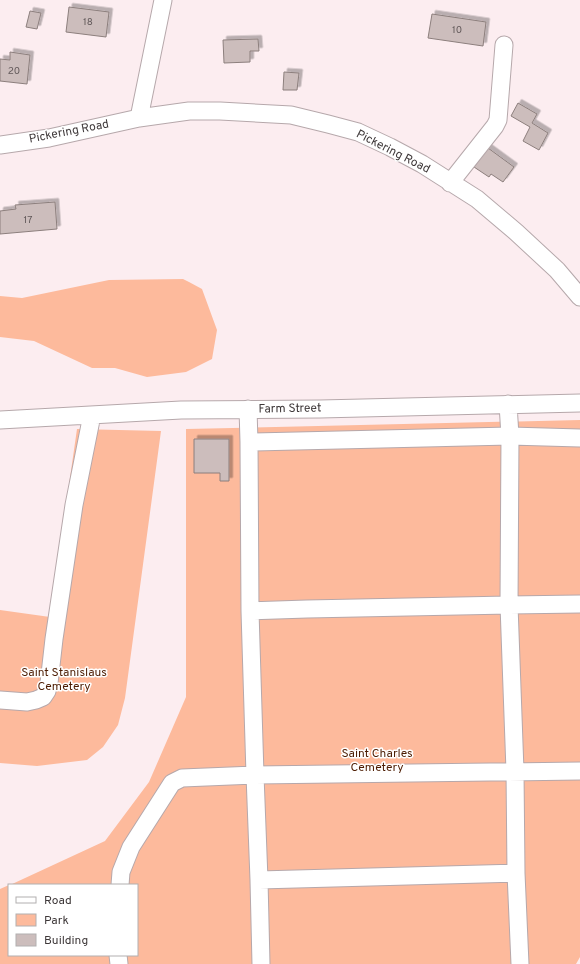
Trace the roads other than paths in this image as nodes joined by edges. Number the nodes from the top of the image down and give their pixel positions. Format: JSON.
{"nodes":[{"id":1,"x":163,"y":0,"type":"edge"},
{"id":2,"x":504,"y":45,"type":"dead end"},
{"id":3,"x":139,"y":118,"type":"junction"},
{"id":4,"x":0,"y":144,"type":"edge"},
{"id":5,"x":450,"y":183,"type":"junction"},
{"id":6,"x":580,"y":297,"type":"edge"},
{"id":7,"x":580,"y":403,"type":"edge"},
{"id":8,"x":508,"y":404,"type":"junction"},
{"id":9,"x":248,"y":409,"type":"junction"},
{"id":10,"x":92,"y":415,"type":"junction"},
{"id":11,"x":0,"y":420,"type":"edge"},
{"id":12,"x":510,"y":436,"type":"junction"},
{"id":13,"x":580,"y":438,"type":"edge"},
{"id":14,"x":249,"y":442,"type":"junction"},
{"id":15,"x":580,"y":604,"type":"edge"},
{"id":16,"x":509,"y":605,"type":"junction"},
{"id":17,"x":250,"y":611,"type":"junction"},
{"id":18,"x":0,"y":700,"type":"edge"},
{"id":19,"x":515,"y":771,"type":"junction"},
{"id":20,"x":580,"y":771,"type":"edge"},
{"id":21,"x":255,"y":775,"type":"junction"},
{"id":22,"x":516,"y":873,"type":"junction"},
{"id":23,"x":259,"y":880,"type":"junction"},
{"id":24,"x":120,"y":884,"type":"edge"},
{"id":25,"x":260,"y":964,"type":"edge"},
{"id":26,"x":520,"y":964,"type":"edge"}],
"edges":[{"from":1,"to":3,"type":"street"},
{"from":2,"to":5,"type":"street"},
{"from":3,"to":4,"type":"street","name":"Pickering Road"},
{"from":3,"to":5,"type":"street","name":"Pickering Road"},
{"from":5,"to":6,"type":"street","name":"Pickering Road"},
{"from":7,"to":8,"type":"street","name":"Farm Street"},
{"from":8,"to":9,"type":"street","name":"Farm Street"},
{"from":8,"to":12,"type":"street"},
{"from":9,"to":10,"type":"street","name":"Farm Street"},
{"from":9,"to":14,"type":"street"},
{"from":10,"to":11,"type":"street","name":"Farm Street"},
{"from":10,"to":18,"type":"street"},
{"from":12,"to":13,"type":"street"},
{"from":12,"to":14,"type":"street"},
{"from":12,"to":16,"type":"street"},
{"from":14,"to":17,"type":"street"},
{"from":15,"to":16,"type":"street"},
{"from":16,"to":17,"type":"street"},
{"from":16,"to":19,"type":"street"},
{"from":17,"to":21,"type":"street"},
{"from":19,"to":20,"type":"street"},
{"from":19,"to":21,"type":"street"},
{"from":19,"to":22,"type":"street"},
{"from":21,"to":23,"type":"street"},
{"from":21,"to":24,"type":"street"},
{"from":22,"to":23,"type":"street"},
{"from":22,"to":26,"type":"street"},
{"from":23,"to":25,"type":"street"}]}
